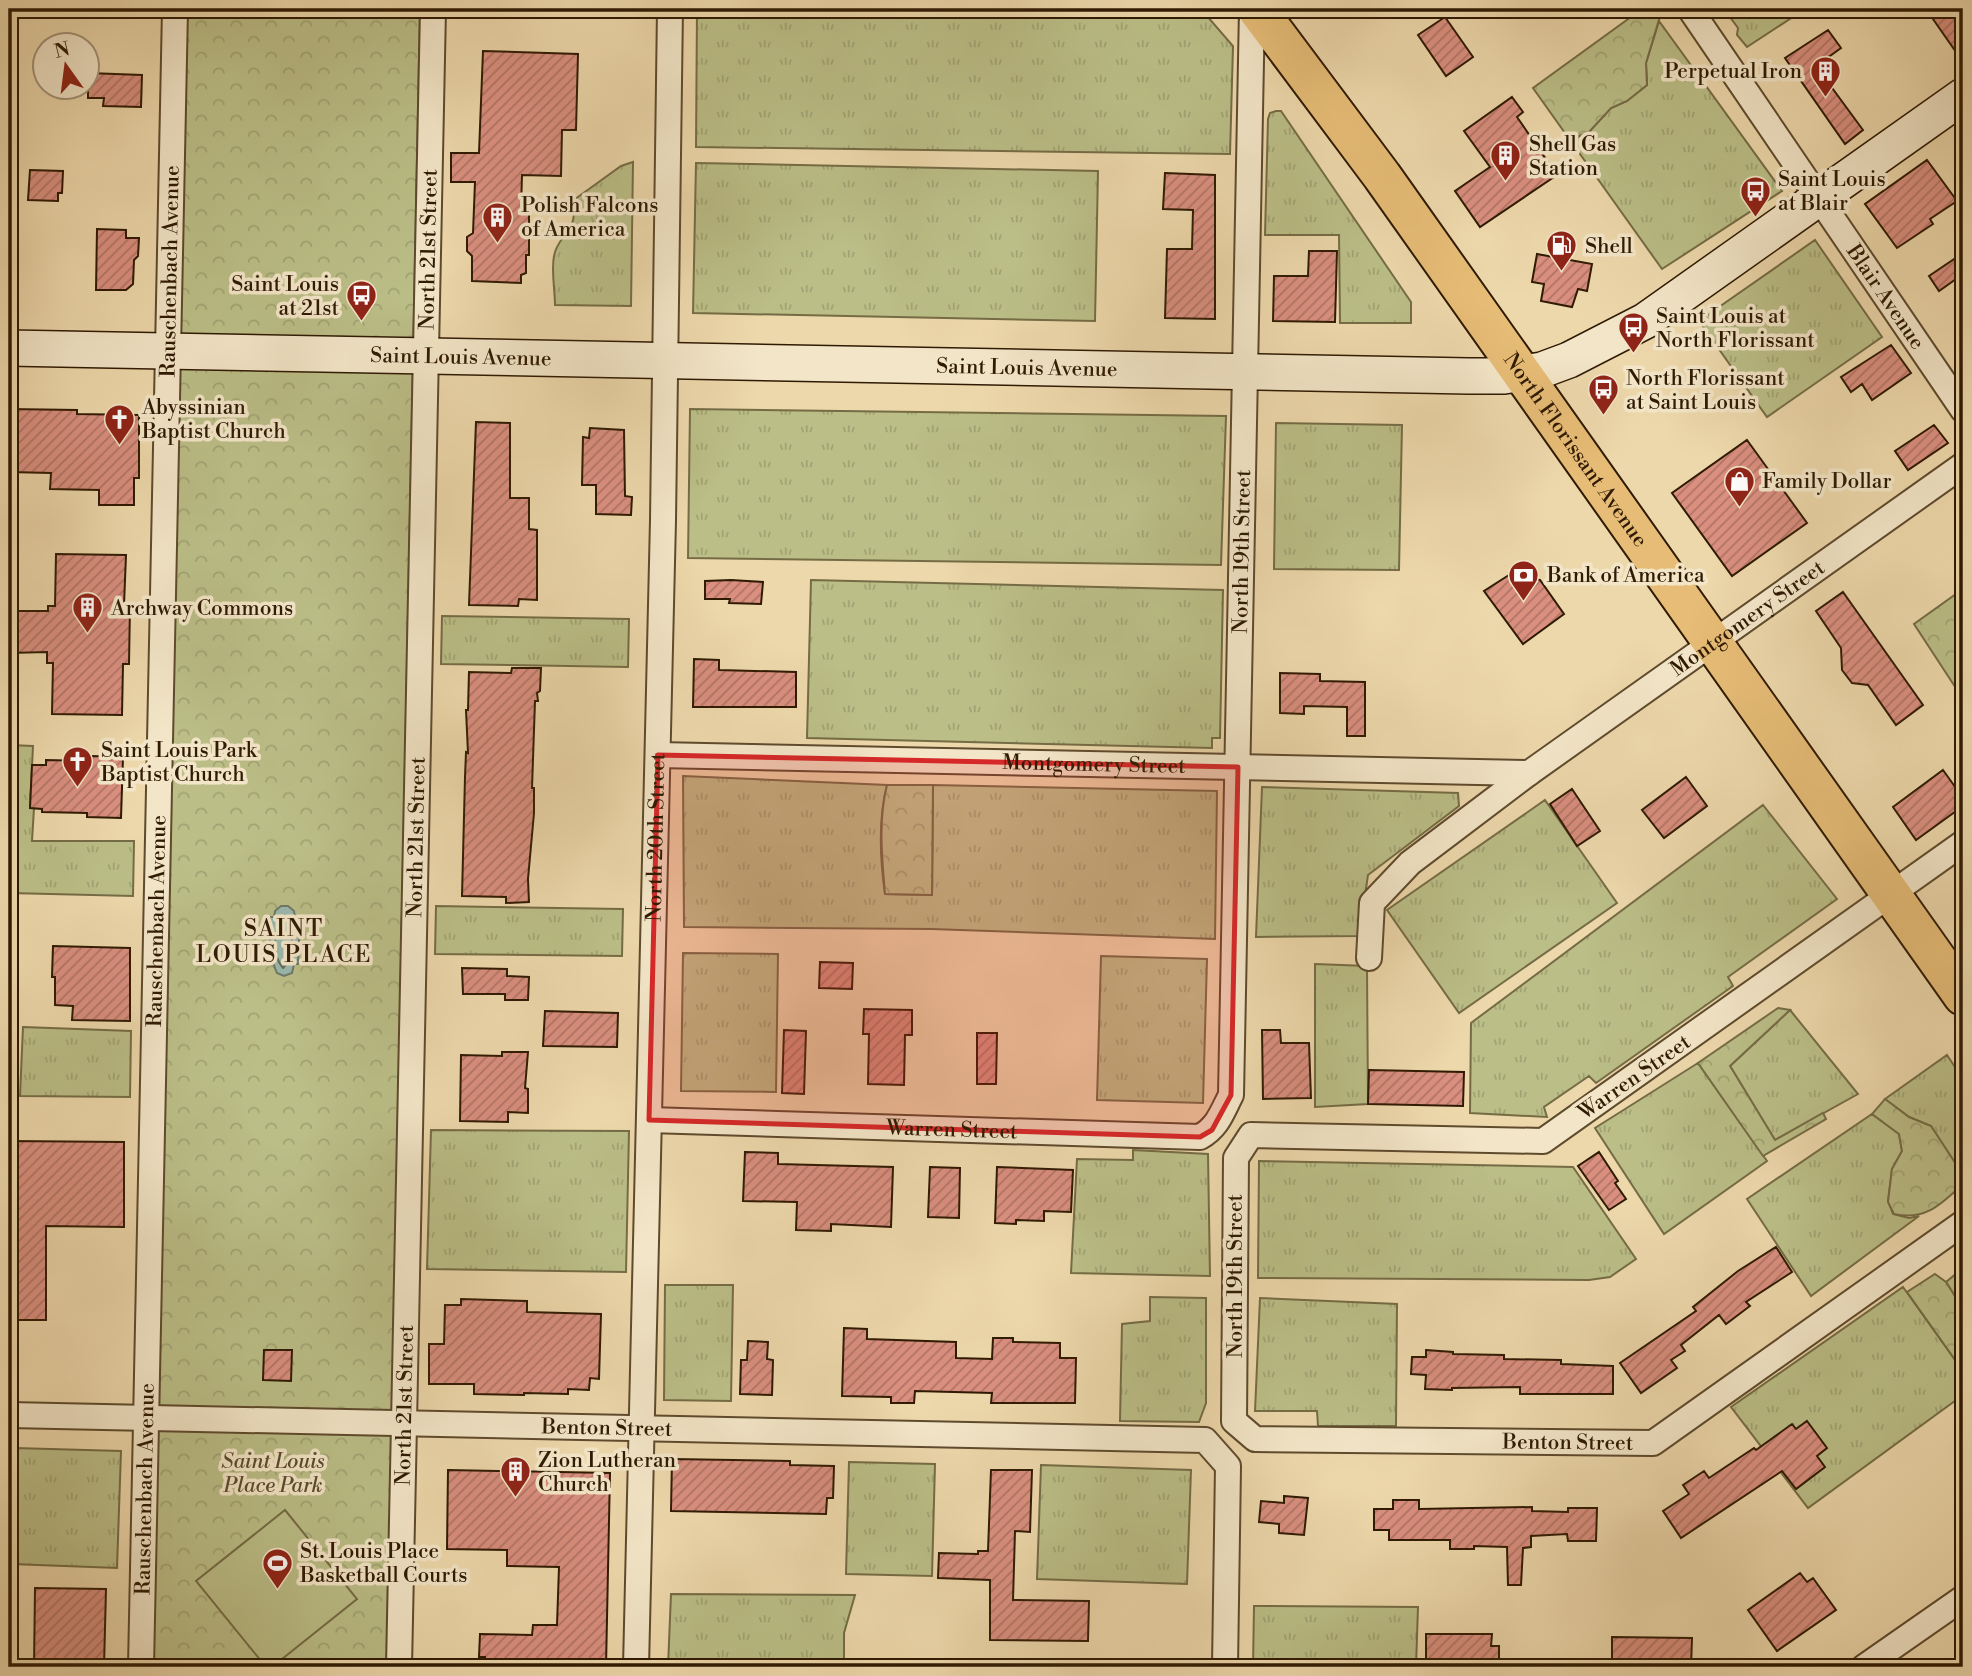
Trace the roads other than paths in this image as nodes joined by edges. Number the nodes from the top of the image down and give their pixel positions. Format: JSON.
{"nodes":[{"id":1,"x":174,"y":9,"type":"edge"},
{"id":2,"x":433,"y":9,"type":"edge"},
{"id":3,"x":670,"y":9,"type":"edge"},
{"id":4,"x":1255,"y":9,"type":"edge"},
{"id":5,"x":1690,"y":9,"type":"edge"},
{"id":6,"x":1963,"y":96,"type":"edge"},
{"id":7,"x":1820,"y":198,"type":"junction"},
{"id":8,"x":9,"y":348,"type":"edge"},
{"id":9,"x":167,"y":351,"type":"junction"},
{"id":10,"x":426,"y":357,"type":"junction"},
{"id":11,"x":664,"y":361,"type":"junction"},
{"id":12,"x":1245,"y":372,"type":"junction"},
{"id":13,"x":1522,"y":375,"type":"junction"},
{"id":14,"x":1963,"y":410,"type":"edge"},
{"id":15,"x":1963,"y":464,"type":"edge"},
{"id":16,"x":1712,"y":643,"type":"junction"},
{"id":17,"x":658,"y":755,"type":"junction"},
{"id":18,"x":1238,"y":766,"type":"junction"},
{"id":19,"x":1529,"y":773,"type":"junction"},
{"id":20,"x":1963,"y":843,"type":"edge"},
{"id":21,"x":1890,"y":894,"type":"junction"},
{"id":22,"x":1369,"y":958,"type":"dead end"},
{"id":23,"x":1963,"y":996,"type":"edge"},
{"id":24,"x":1231,"y":1095,"type":"joint"},
{"id":25,"x":649,"y":1120,"type":"junction"},
{"id":26,"x":1251,"y":1135,"type":"joint"},
{"id":27,"x":1963,"y":1223,"type":"edge"},
{"id":28,"x":9,"y":1415,"type":"edge"},
{"id":29,"x":146,"y":1418,"type":"junction"},
{"id":30,"x":1234,"y":1421,"type":"joint"},
{"id":31,"x":404,"y":1423,"type":"junction"},
{"id":32,"x":643,"y":1428,"type":"junction"},
{"id":33,"x":1963,"y":1598,"type":"edge"},
{"id":34,"x":141,"y":1667,"type":"edge"},
{"id":35,"x":400,"y":1667,"type":"edge"},
{"id":36,"x":636,"y":1667,"type":"edge"},
{"id":37,"x":1225,"y":1667,"type":"edge"},
{"id":38,"x":1864,"y":1667,"type":"edge"}],
"edges":[{"from":1,"to":9,"type":"street","name":"Rauschenbach Avenue"},
{"from":2,"to":10,"type":"street","name":"North 21st Street"},
{"from":3,"to":11,"type":"street","name":"North 20th Street"},
{"from":4,"to":12,"type":"street","name":"North 19th Street"},
{"from":4,"to":13,"type":"main road","name":"North Florissant Avenue"},
{"from":5,"to":7,"type":"street","name":"Blair Avenue"},
{"from":6,"to":7,"type":"street","name":"Saint Louis Avenue"},
{"from":7,"to":13,"type":"street","name":"Saint Louis Avenue"},
{"from":7,"to":14,"type":"street","name":"Blair Avenue"},
{"from":8,"to":9,"type":"street","name":"Saint Louis Avenue"},
{"from":9,"to":10,"type":"street","name":"Saint Louis Avenue"},
{"from":9,"to":29,"type":"street","name":"Rauschenbach Avenue"},
{"from":10,"to":11,"type":"street","name":"Saint Louis Avenue"},
{"from":10,"to":31,"type":"street","name":"North 21st Street"},
{"from":11,"to":12,"type":"street","name":"Saint Louis Avenue"},
{"from":11,"to":17,"type":"street","name":"North 20th Street"},
{"from":12,"to":13,"type":"street","name":"Saint Louis Avenue"},
{"from":12,"to":18,"type":"street","name":"North 19th Street"},
{"from":13,"to":16,"type":"main road","name":"North Florissant Avenue"},
{"from":15,"to":16,"type":"street","name":"Montgomery Street"},
{"from":16,"to":19,"type":"street","name":"Montgomery Street"},
{"from":16,"to":21,"type":"main road","name":"North Florissant Avenue"},
{"from":17,"to":18,"type":"street","name":"Montgomery Street"},
{"from":17,"to":25,"type":"street","name":"North 20th Street"},
{"from":18,"to":19,"type":"street","name":"Montgomery Street"},
{"from":18,"to":24,"type":"street","name":"North 19th Street"},
{"from":19,"to":22,"type":"street","name":"Montgomery Street"},
{"from":20,"to":21,"type":"street","name":"Warren Street"},
{"from":21,"to":23,"type":"main road","name":"North Florissant Avenue"},
{"from":21,"to":26,"type":"street","name":"Warren Street"},
{"from":24,"to":25,"type":"street","name":"Warren Street"},
{"from":25,"to":32,"type":"street","name":"North 20th Street"},
{"from":26,"to":30,"type":"street","name":"North 19th Street"},
{"from":27,"to":30,"type":"street","name":"Benton Street"},
{"from":28,"to":29,"type":"street","name":"Benton Street"},
{"from":29,"to":31,"type":"street","name":"Benton Street"},
{"from":29,"to":34,"type":"street","name":"Rauschenbach Avenue"},
{"from":31,"to":32,"type":"street","name":"Benton Street"},
{"from":31,"to":35,"type":"street","name":"North 21st Street"},
{"from":32,"to":36,"type":"street","name":"North 20th Street"},
{"from":32,"to":37,"type":"street","name":"Benton Street"},
{"from":33,"to":38,"type":"street"}]}
